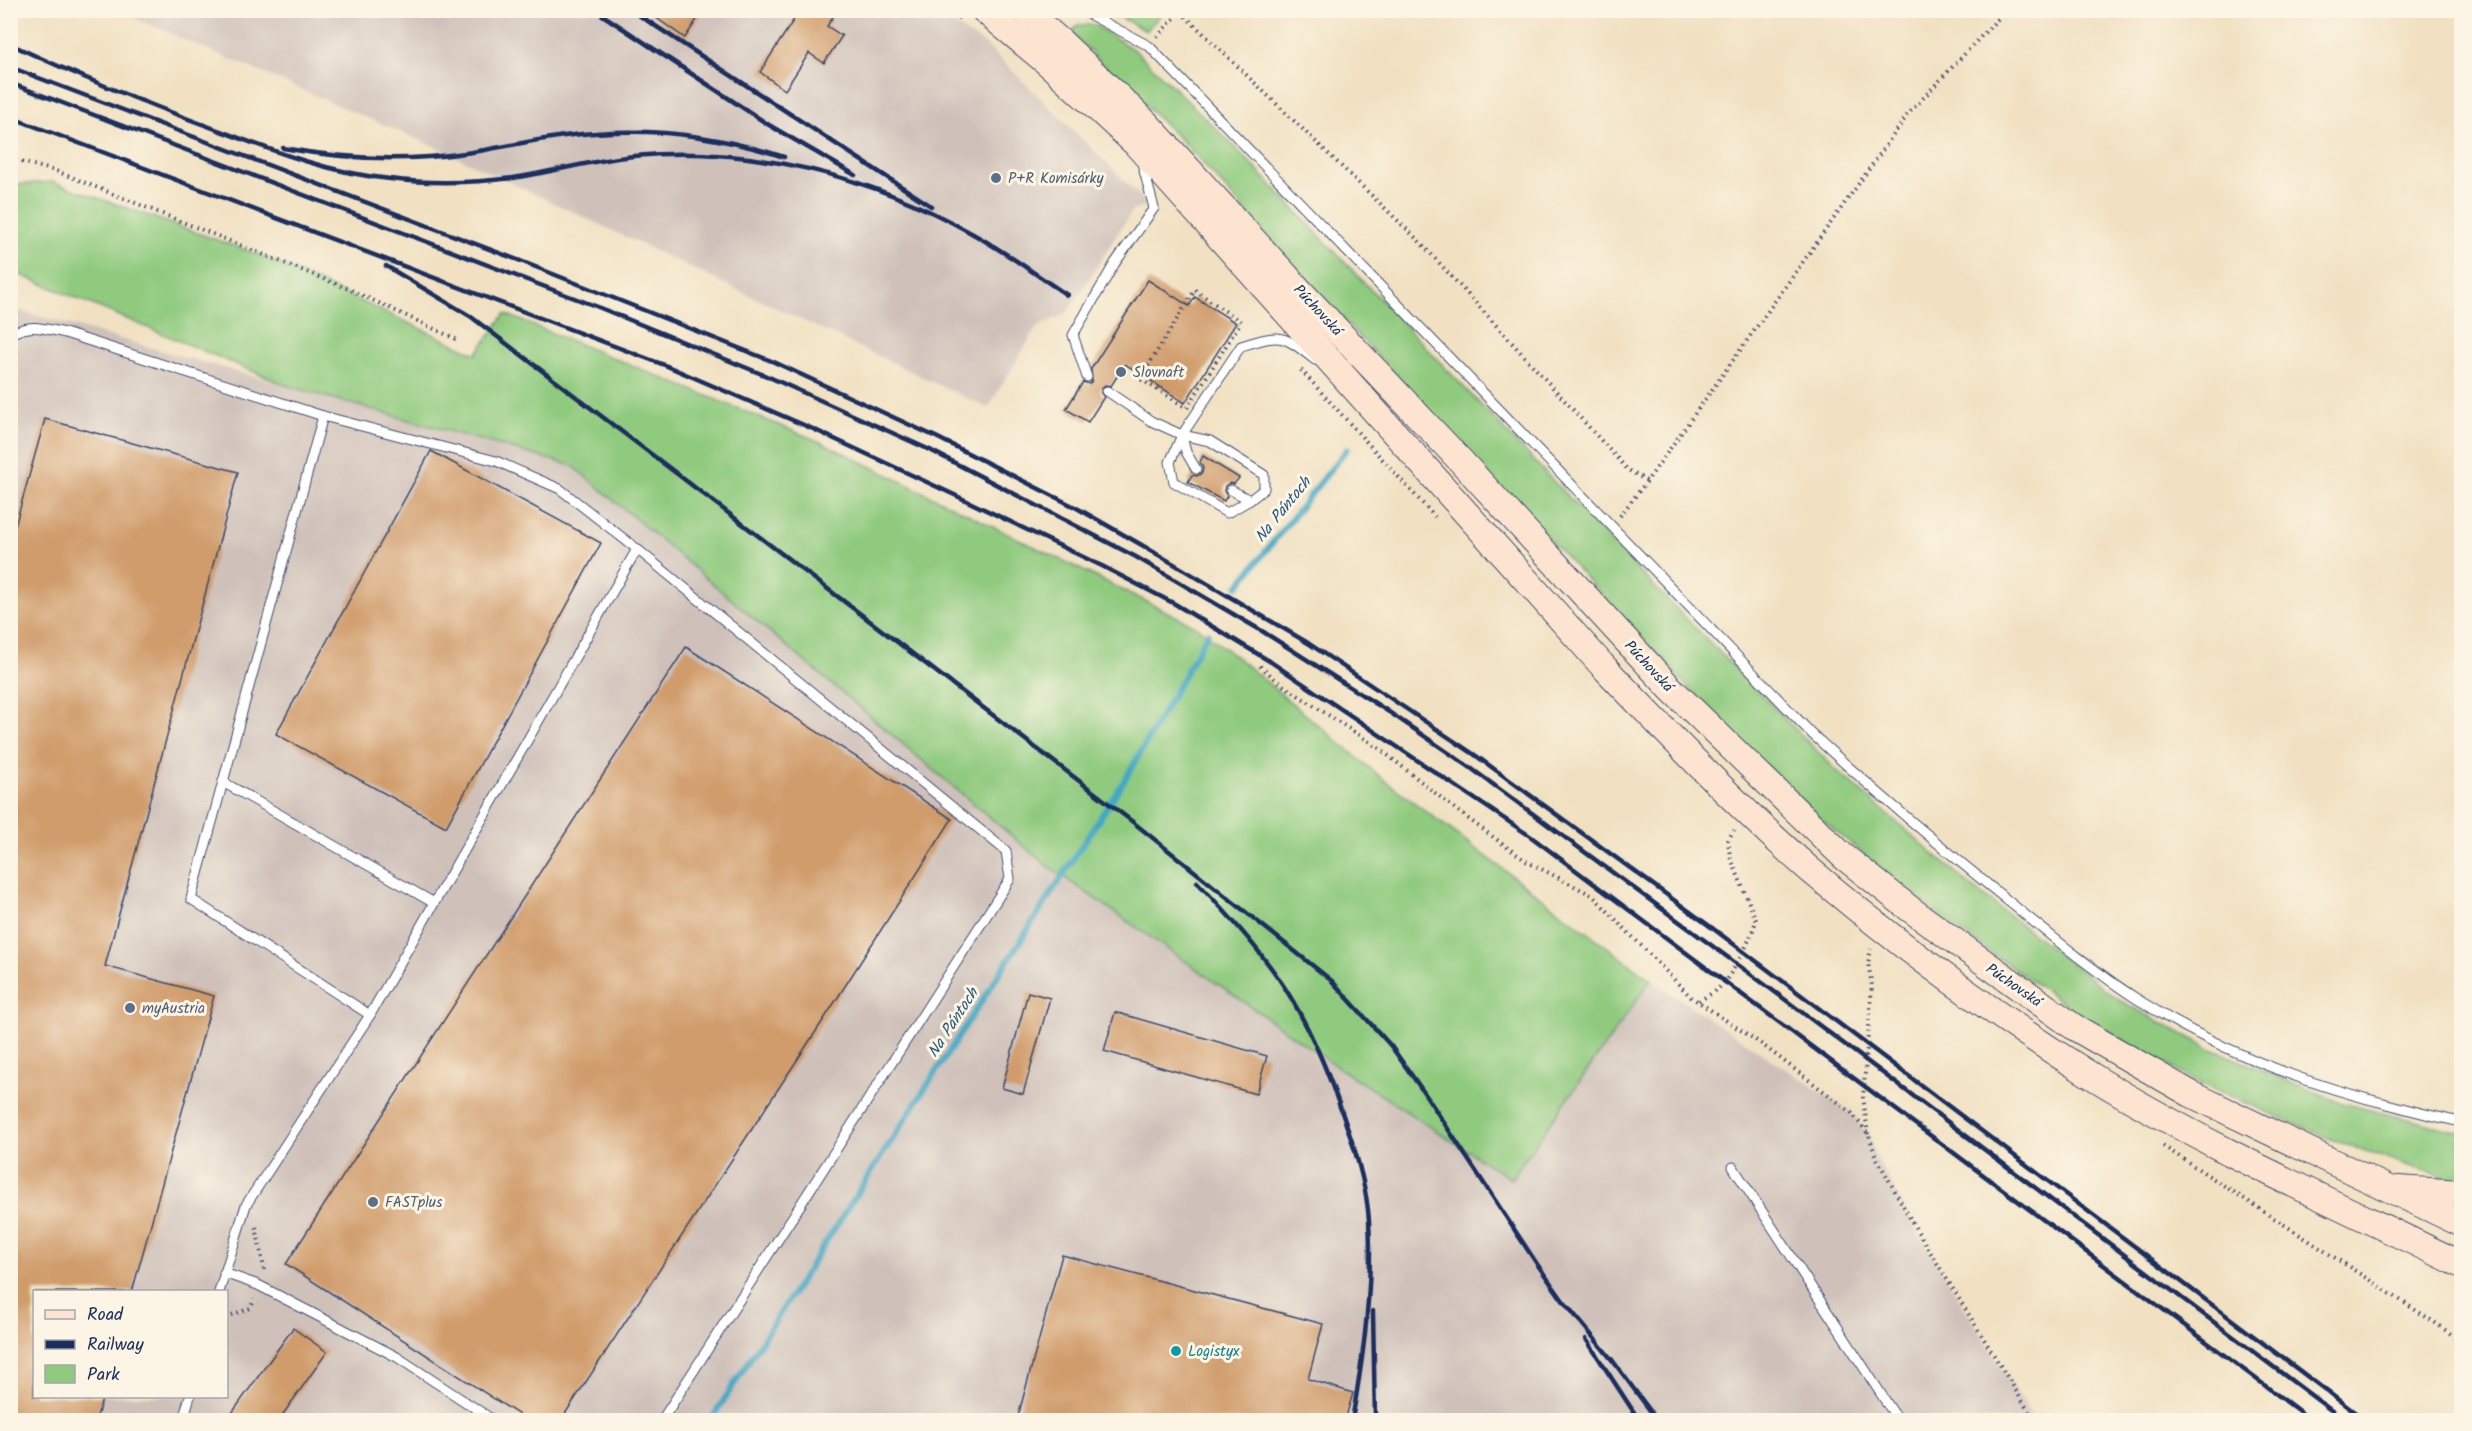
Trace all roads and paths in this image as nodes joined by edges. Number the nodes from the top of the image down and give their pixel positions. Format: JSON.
{"nodes":[{"id":1,"x":984,"y":10,"type":"edge"},
{"id":2,"x":1024,"y":10,"type":"edge"},
{"id":3,"x":1082,"y":10,"type":"edge"},
{"id":4,"x":2006,"y":10,"type":"edge"},
{"id":5,"x":1180,"y":11,"type":"edge"},
{"id":6,"x":1149,"y":46,"type":"junction"},
{"id":7,"x":1136,"y":144,"type":"junction"},
{"id":8,"x":10,"y":159,"type":"edge"},
{"id":9,"x":1241,"y":322,"type":"joint"},
{"id":10,"x":10,"y":334,"type":"edge"},
{"id":11,"x":460,"y":341,"type":"dead end"},
{"id":12,"x":1087,"y":377,"type":"dead end"},
{"id":13,"x":1107,"y":391,"type":"dead end"},
{"id":14,"x":323,"y":416,"type":"junction"},
{"id":15,"x":1182,"y":435,"type":"junction"},
{"id":16,"x":1408,"y":449,"type":"junction"},
{"id":17,"x":1196,"y":469,"type":"dead end"},
{"id":18,"x":1647,"y":481,"type":"junction"},
{"id":19,"x":1231,"y":490,"type":"dead end"},
{"id":20,"x":1250,"y":500,"type":"junction"},
{"id":21,"x":1612,"y":526,"type":"junction"},
{"id":22,"x":637,"y":549,"type":"junction"},
{"id":23,"x":1260,"y":666,"type":"dead end"},
{"id":24,"x":223,"y":782,"type":"junction"},
{"id":25,"x":1734,"y":829,"type":"dead end"},
{"id":26,"x":434,"y":903,"type":"junction"},
{"id":27,"x":1871,"y":949,"type":"dead end"},
{"id":28,"x":1698,"y":1002,"type":"junction"},
{"id":29,"x":370,"y":1015,"type":"junction"},
{"id":30,"x":2191,"y":1094,"type":"junction"},
{"id":31,"x":2462,"y":1122,"type":"edge"},
{"id":32,"x":2177,"y":1125,"type":"junction"},
{"id":33,"x":1869,"y":1135,"type":"junction"},
{"id":34,"x":1733,"y":1167,"type":"dead end"},
{"id":35,"x":2218,"y":1182,"type":"dead end"},
{"id":36,"x":2382,"y":1188,"type":"junction"},
{"id":37,"x":2462,"y":1193,"type":"edge"},
{"id":38,"x":246,"y":1205,"type":"junction"},
{"id":39,"x":2462,"y":1224,"type":"edge"},
{"id":40,"x":2462,"y":1265,"type":"edge"},
{"id":41,"x":224,"y":1273,"type":"junction"},
{"id":42,"x":258,"y":1285,"type":"junction"},
{"id":43,"x":220,"y":1290,"type":"edge"},
{"id":44,"x":228,"y":1316,"type":"edge"},
{"id":45,"x":2462,"y":1342,"type":"edge"},
{"id":46,"x":189,"y":1398,"type":"edge"},
{"id":47,"x":183,"y":1420,"type":"edge"},
{"id":48,"x":493,"y":1420,"type":"edge"},
{"id":49,"x":662,"y":1420,"type":"edge"},
{"id":50,"x":1898,"y":1420,"type":"edge"},
{"id":51,"x":2034,"y":1420,"type":"edge"}],
"edges":[{"from":1,"to":7,"type":"main road","name":"Púchovská"},
{"from":2,"to":30,"type":"main road","name":"Púchovská"},
{"from":3,"to":6,"type":"lane"},
{"from":4,"to":18,"type":"path"},
{"from":5,"to":6,"type":"path"},
{"from":5,"to":18,"type":"path"},
{"from":6,"to":21,"type":"lane"},
{"from":7,"to":12,"type":"lane"},
{"from":7,"to":16,"type":"main road","name":"Púchovská"},
{"from":8,"to":11,"type":"path"},
{"from":9,"to":9,"type":"path"},
{"from":10,"to":14,"type":"lane"},
{"from":13,"to":15,"type":"lane"},
{"from":14,"to":22,"type":"lane"},
{"from":14,"to":24,"type":"lane"},
{"from":15,"to":16,"type":"lane"},
{"from":15,"to":17,"type":"lane"},
{"from":15,"to":20,"type":"lane"},
{"from":15,"to":20,"type":"lane"},
{"from":16,"to":32,"type":"main road","name":"Púchovská"},
{"from":18,"to":21,"type":"path"},
{"from":19,"to":20,"type":"lane"},
{"from":21,"to":31,"type":"lane"},
{"from":22,"to":26,"type":"lane"},
{"from":22,"to":49,"type":"lane"},
{"from":23,"to":28,"type":"path"},
{"from":24,"to":26,"type":"lane"},
{"from":24,"to":29,"type":"lane"},
{"from":25,"to":28,"type":"path"},
{"from":26,"to":29,"type":"lane"},
{"from":27,"to":33,"type":"path"},
{"from":28,"to":33,"type":"path"},
{"from":29,"to":38,"type":"lane"},
{"from":30,"to":32,"type":"main road"},
{"from":30,"to":36,"type":"main road","name":"Púchovská"},
{"from":32,"to":40,"type":"main road","name":"Púchovská"},
{"from":33,"to":51,"type":"path"},
{"from":34,"to":50,"type":"lane"},
{"from":35,"to":45,"type":"path"},
{"from":36,"to":37,"type":"main road"},
{"from":36,"to":39,"type":"main road","name":"Púchovská"},
{"from":38,"to":41,"type":"lane"},
{"from":38,"to":42,"type":"path"},
{"from":41,"to":42,"type":"lane"},
{"from":41,"to":43,"type":"lane"},
{"from":42,"to":44,"type":"path"},
{"from":42,"to":48,"type":"lane"},
{"from":46,"to":47,"type":"lane"}]}
